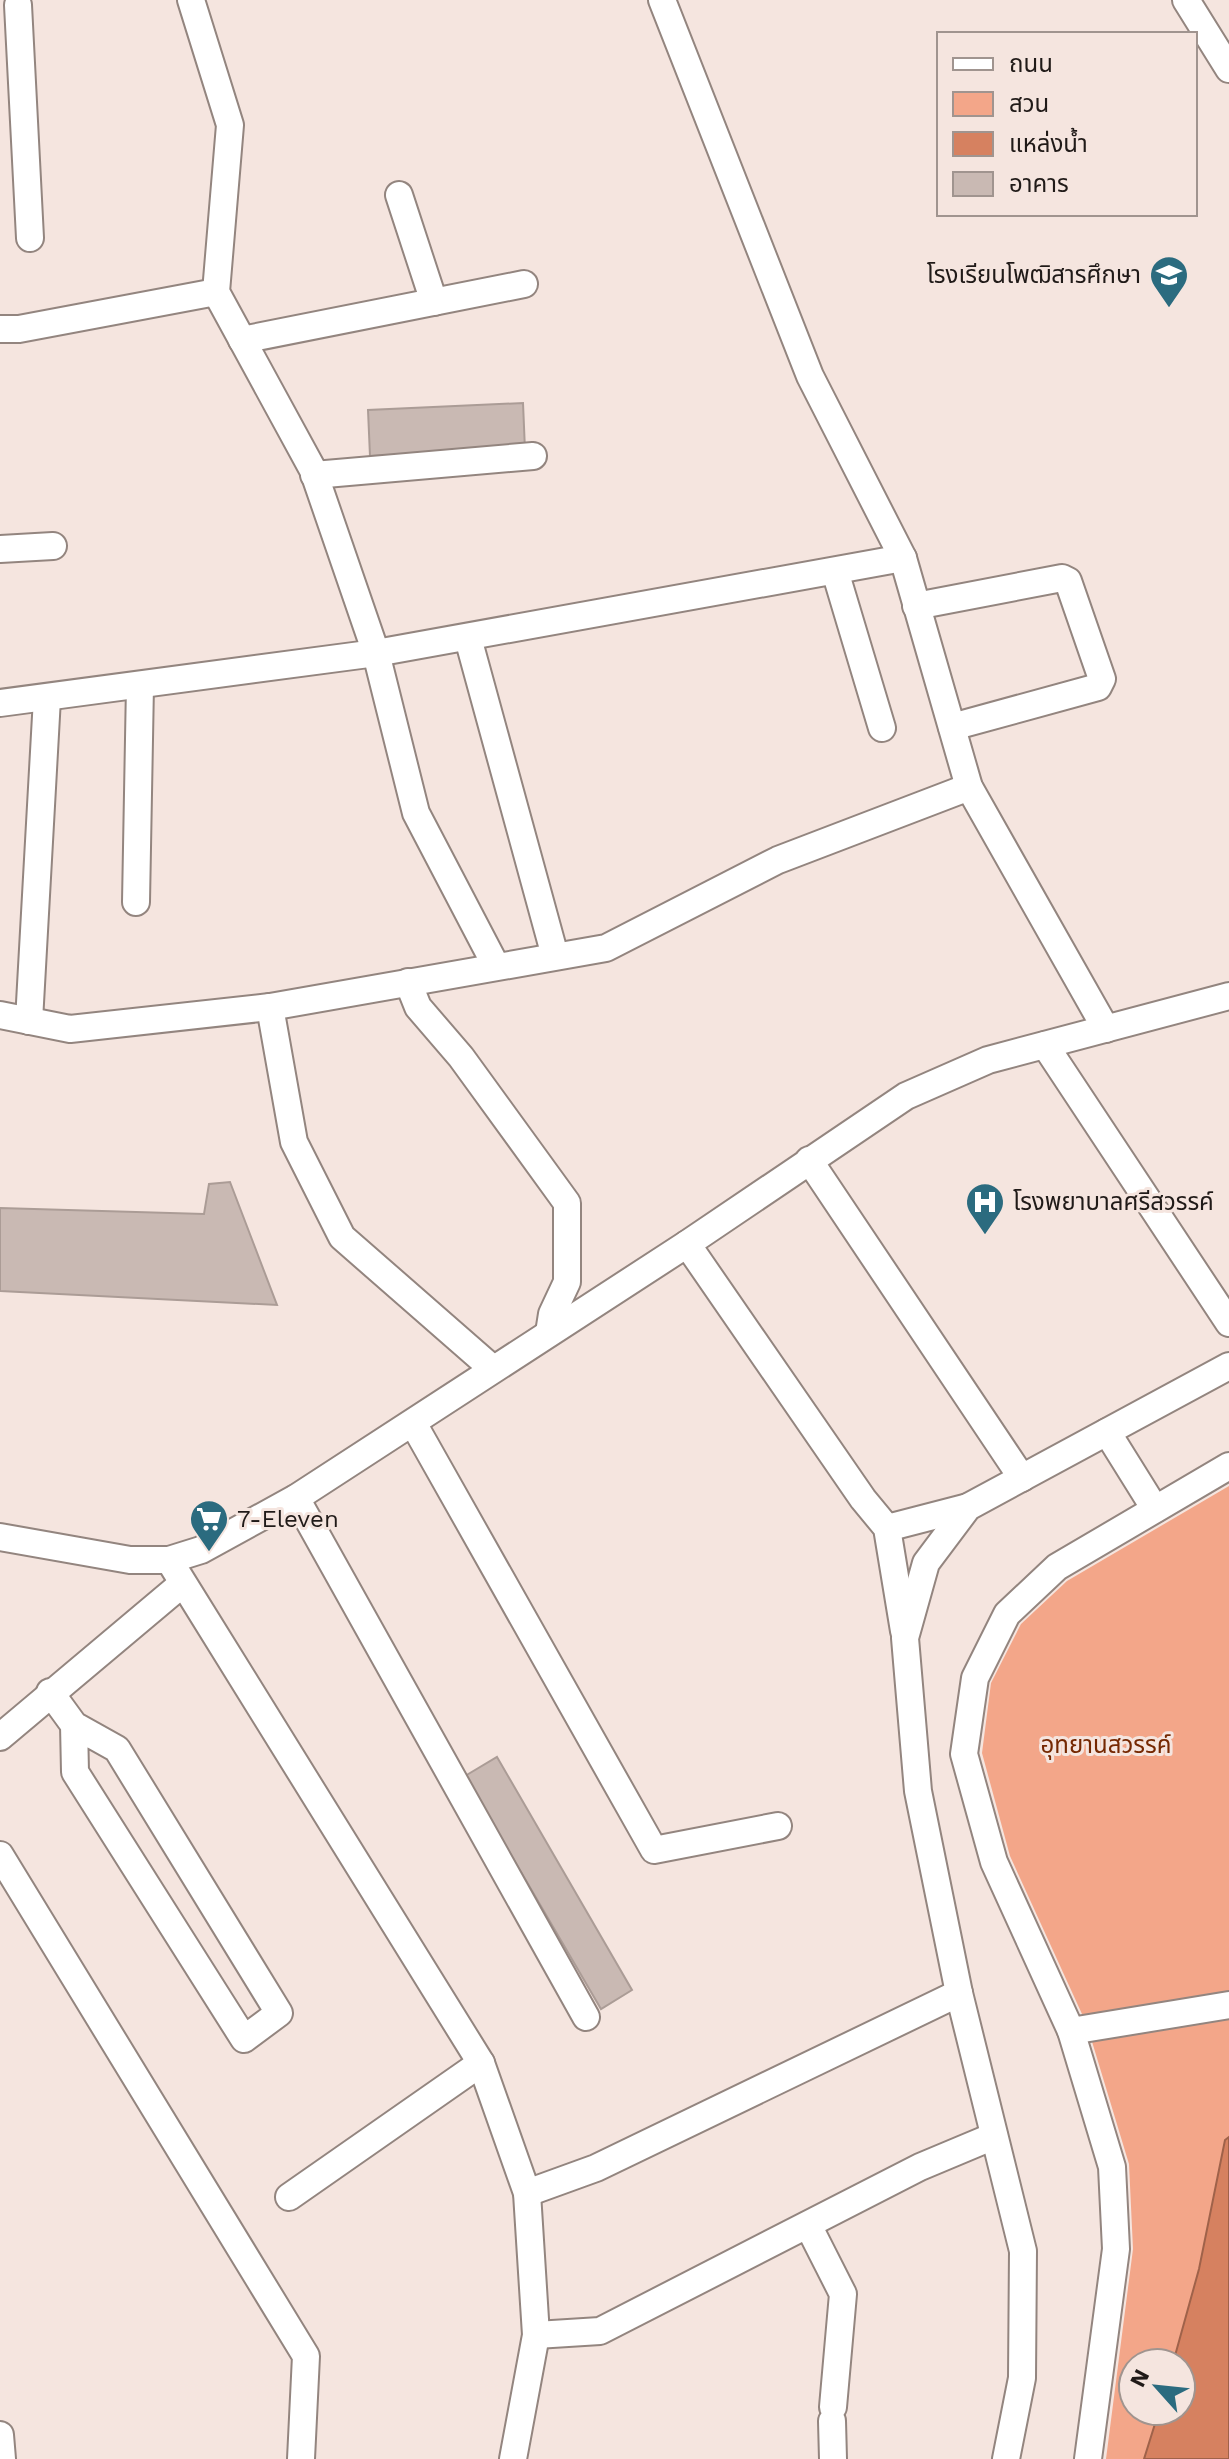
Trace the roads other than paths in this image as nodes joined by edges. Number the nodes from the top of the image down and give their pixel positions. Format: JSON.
{"nodes":[{"id":1,"x":191,"y":0,"type":"edge"},
{"id":2,"x":662,"y":0,"type":"edge"},
{"id":3,"x":1186,"y":0,"type":"edge"},
{"id":4,"x":19,"y":4,"type":"edge"},
{"id":5,"x":1229,"y":69,"type":"edge"},
{"id":6,"x":399,"y":195,"type":"dead end"},
{"id":7,"x":30,"y":238,"type":"dead end"},
{"id":8,"x":524,"y":284,"type":"dead end"},
{"id":9,"x":216,"y":292,"type":"junction"},
{"id":10,"x":434,"y":302,"type":"junction"},
{"id":11,"x":0,"y":329,"type":"edge"},
{"id":12,"x":242,"y":340,"type":"junction"},
{"id":13,"x":533,"y":456,"type":"dead end"},
{"id":14,"x":314,"y":475,"type":"junction"},
{"id":15,"x":53,"y":546,"type":"dead end"},
{"id":16,"x":0,"y":549,"type":"edge"},
{"id":17,"x":903,"y":558,"type":"junction"},
{"id":18,"x":835,"y":571,"type":"junction"},
{"id":19,"x":916,"y":606,"type":"junction"},
{"id":20,"x":468,"y":638,"type":"junction"},
{"id":21,"x":376,"y":653,"type":"junction"},
{"id":22,"x":140,"y":685,"type":"junction"},
{"id":23,"x":47,"y":698,"type":"junction"},
{"id":24,"x":0,"y":703,"type":"edge"},
{"id":25,"x":952,"y":727,"type":"junction"},
{"id":26,"x":882,"y":728,"type":"dead end"},
{"id":27,"x":969,"y":787,"type":"junction"},
{"id":28,"x":136,"y":902,"type":"dead end"},
{"id":29,"x":555,"y":956,"type":"junction"},
{"id":30,"x":496,"y":966,"type":"junction"},
{"id":31,"x":408,"y":982,"type":"junction"},
{"id":32,"x":1229,"y":996,"type":"edge"},
{"id":33,"x":270,"y":1007,"type":"junction"},
{"id":34,"x":0,"y":1015,"type":"edge"},
{"id":35,"x":29,"y":1021,"type":"junction"},
{"id":36,"x":1106,"y":1029,"type":"junction"},
{"id":37,"x":1045,"y":1045,"type":"junction"},
{"id":38,"x":809,"y":1160,"type":"junction"},
{"id":39,"x":687,"y":1244,"type":"junction"},
{"id":40,"x":1229,"y":1323,"type":"edge"},
{"id":41,"x":549,"y":1333,"type":"junction"},
{"id":42,"x":1229,"y":1366,"type":"edge"},
{"id":43,"x":493,"y":1369,"type":"junction"},
{"id":44,"x":413,"y":1423,"type":"junction"},
{"id":45,"x":1107,"y":1432,"type":"junction"},
{"id":46,"x":1229,"y":1466,"type":"edge"},
{"id":47,"x":1022,"y":1478,"type":"junction"},
{"id":48,"x":296,"y":1498,"type":"junction"},
{"id":49,"x":968,"y":1507,"type":"junction"},
{"id":50,"x":1155,"y":1509,"type":"junction"},
{"id":51,"x":887,"y":1528,"type":"junction"},
{"id":52,"x":0,"y":1537,"type":"edge"},
{"id":53,"x":169,"y":1560,"type":"junction"},
{"id":54,"x":182,"y":1584,"type":"junction"},
{"id":55,"x":905,"y":1638,"type":"junction"},
{"id":56,"x":50,"y":1692,"type":"junction"},
{"id":57,"x":74,"y":1725,"type":"junction"},
{"id":58,"x":0,"y":1737,"type":"edge"},
{"id":59,"x":778,"y":1826,"type":"dead end"},
{"id":60,"x":0,"y":1855,"type":"edge"},
{"id":61,"x":959,"y":1993,"type":"junction"},
{"id":62,"x":1229,"y":2005,"type":"edge"},
{"id":63,"x":586,"y":2017,"type":"dead end"},
{"id":64,"x":1071,"y":2031,"type":"junction"},
{"id":65,"x":481,"y":2063,"type":"junction"},
{"id":66,"x":994,"y":2136,"type":"junction"},
{"id":67,"x":527,"y":2193,"type":"junction"},
{"id":68,"x":289,"y":2197,"type":"dead end"},
{"id":69,"x":808,"y":2225,"type":"junction"},
{"id":70,"x":536,"y":2335,"type":"junction"},
{"id":71,"x":0,"y":2435,"type":"edge"},
{"id":72,"x":2,"y":2459,"type":"edge"},
{"id":73,"x":301,"y":2459,"type":"edge"},
{"id":74,"x":513,"y":2459,"type":"edge"},
{"id":75,"x":833,"y":2459,"type":"edge"},
{"id":76,"x":1006,"y":2459,"type":"edge"},
{"id":77,"x":1088,"y":2459,"type":"edge"}],
"edges":[{"from":1,"to":9,"type":"street"},
{"from":2,"to":17,"type":"street"},
{"from":3,"to":5,"type":"street"},
{"from":4,"to":7,"type":"street"},
{"from":6,"to":10,"type":"street"},
{"from":8,"to":10,"type":"street"},
{"from":9,"to":11,"type":"street"},
{"from":9,"to":12,"type":"street"},
{"from":10,"to":12,"type":"street"},
{"from":12,"to":14,"type":"street"},
{"from":13,"to":14,"type":"street"},
{"from":14,"to":21,"type":"street"},
{"from":15,"to":16,"type":"street"},
{"from":17,"to":18,"type":"street"},
{"from":17,"to":19,"type":"street"},
{"from":18,"to":20,"type":"street"},
{"from":18,"to":26,"type":"street"},
{"from":19,"to":25,"type":"street"},
{"from":19,"to":25,"type":"street"},
{"from":20,"to":21,"type":"street"},
{"from":20,"to":29,"type":"street"},
{"from":21,"to":22,"type":"street"},
{"from":21,"to":30,"type":"street"},
{"from":22,"to":23,"type":"street"},
{"from":22,"to":28,"type":"street"},
{"from":23,"to":24,"type":"street"},
{"from":23,"to":35,"type":"street"},
{"from":25,"to":27,"type":"street"},
{"from":27,"to":29,"type":"street"},
{"from":27,"to":36,"type":"street"},
{"from":29,"to":30,"type":"street"},
{"from":30,"to":31,"type":"street"},
{"from":31,"to":33,"type":"street"},
{"from":31,"to":41,"type":"street"},
{"from":32,"to":36,"type":"street"},
{"from":33,"to":35,"type":"street"},
{"from":33,"to":43,"type":"street"},
{"from":34,"to":35,"type":"street"},
{"from":36,"to":37,"type":"street"},
{"from":37,"to":38,"type":"street"},
{"from":37,"to":40,"type":"street"},
{"from":38,"to":39,"type":"street"},
{"from":38,"to":47,"type":"street"},
{"from":39,"to":41,"type":"street"},
{"from":39,"to":51,"type":"street"},
{"from":41,"to":43,"type":"street"},
{"from":42,"to":45,"type":"street"},
{"from":43,"to":44,"type":"street"},
{"from":44,"to":48,"type":"street"},
{"from":44,"to":59,"type":"street"},
{"from":45,"to":47,"type":"street"},
{"from":45,"to":50,"type":"street"},
{"from":46,"to":50,"type":"street"},
{"from":47,"to":49,"type":"street"},
{"from":48,"to":53,"type":"street"},
{"from":48,"to":63,"type":"street"},
{"from":49,"to":51,"type":"street"},
{"from":49,"to":55,"type":"street"},
{"from":50,"to":64,"type":"street"},
{"from":51,"to":55,"type":"street"},
{"from":52,"to":53,"type":"street"},
{"from":53,"to":54,"type":"street"},
{"from":54,"to":56,"type":"street"},
{"from":54,"to":65,"type":"street"},
{"from":55,"to":61,"type":"street"},
{"from":56,"to":57,"type":"street"},
{"from":56,"to":58,"type":"street"},
{"from":57,"to":57,"type":"street"},
{"from":60,"to":73,"type":"street"},
{"from":61,"to":66,"type":"street"},
{"from":61,"to":67,"type":"street"},
{"from":62,"to":64,"type":"street"},
{"from":64,"to":77,"type":"street"},
{"from":65,"to":67,"type":"street"},
{"from":65,"to":68,"type":"street"},
{"from":66,"to":69,"type":"street"},
{"from":66,"to":76,"type":"street"},
{"from":67,"to":70,"type":"street"},
{"from":69,"to":70,"type":"street"},
{"from":69,"to":75,"type":"street"},
{"from":70,"to":74,"type":"street"},
{"from":71,"to":72,"type":"street"}]}
